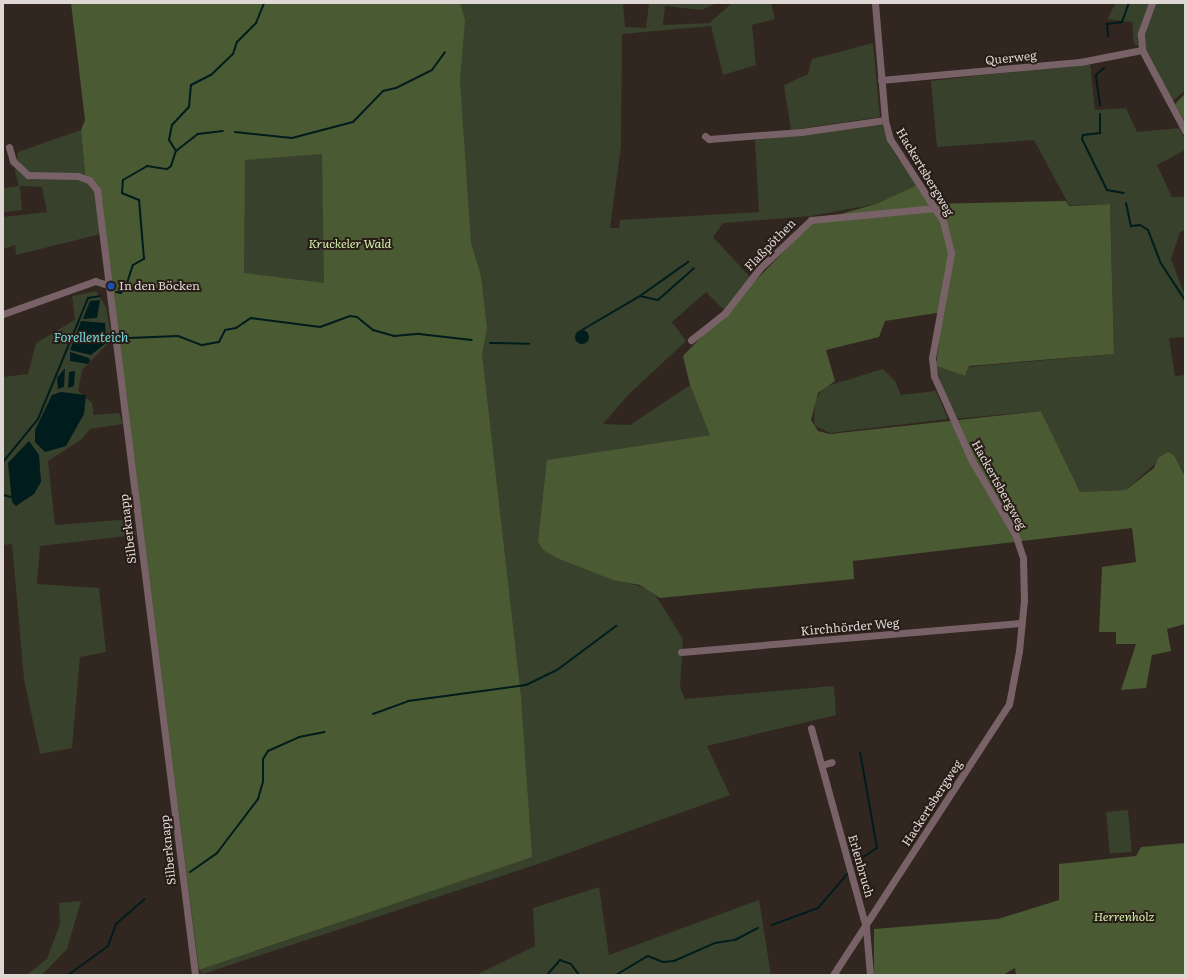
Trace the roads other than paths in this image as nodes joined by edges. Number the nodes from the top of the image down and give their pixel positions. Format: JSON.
{"nodes":[{"id":1,"x":875,"y":3,"type":"edge"},
{"id":2,"x":1152,"y":3,"type":"edge"},
{"id":3,"x":1142,"y":50,"type":"junction"},
{"id":4,"x":881,"y":80,"type":"junction"},
{"id":5,"x":885,"y":120,"type":"junction"},
{"id":6,"x":1185,"y":131,"type":"edge"},
{"id":7,"x":705,"y":136,"type":"dead end"},
{"id":8,"x":8,"y":147,"type":"dead end"},
{"id":9,"x":935,"y":208,"type":"junction"},
{"id":10,"x":108,"y":285,"type":"junction"},
{"id":11,"x":3,"y":314,"type":"edge"},
{"id":12,"x":691,"y":340,"type":"dead end"},
{"id":13,"x":1022,"y":623,"type":"junction"},
{"id":14,"x":681,"y":652,"type":"dead end"},
{"id":15,"x":811,"y":728,"type":"dead end"},
{"id":16,"x":832,"y":762,"type":"dead end"},
{"id":17,"x":822,"y":765,"type":"junction"},
{"id":18,"x":866,"y":928,"type":"junction"},
{"id":19,"x":196,"y":975,"type":"edge"},
{"id":20,"x":834,"y":975,"type":"edge"},
{"id":21,"x":870,"y":975,"type":"edge"}],
"edges":[{"from":1,"to":4,"type":"street","name":"Hackertsbergweg"},
{"from":2,"to":3,"type":"street"},
{"from":3,"to":4,"type":"street","name":"Querweg"},
{"from":3,"to":6,"type":"street"},
{"from":4,"to":5,"type":"street","name":"Hackertsbergweg"},
{"from":5,"to":7,"type":"street","name":"Hackertsbergweg"},
{"from":5,"to":9,"type":"street","name":"Hackertsbergweg"},
{"from":8,"to":10,"type":"street","name":"Silberknapp"},
{"from":9,"to":12,"type":"street","name":"Flaßpöthen"},
{"from":9,"to":13,"type":"street","name":"Hackertsbergweg"},
{"from":10,"to":11,"type":"street"},
{"from":10,"to":19,"type":"street","name":"Silberknapp"},
{"from":13,"to":14,"type":"street","name":"Kirchhörder Weg"},
{"from":13,"to":18,"type":"street","name":"Hackertsbergweg"},
{"from":15,"to":17,"type":"street","name":"Erlenbruch"},
{"from":16,"to":17,"type":"street"},
{"from":17,"to":18,"type":"street","name":"Erlenbruch"},
{"from":18,"to":20,"type":"street","name":"Hackertsbergweg"},
{"from":18,"to":21,"type":"street","name":"Erlenbruch"}]}
